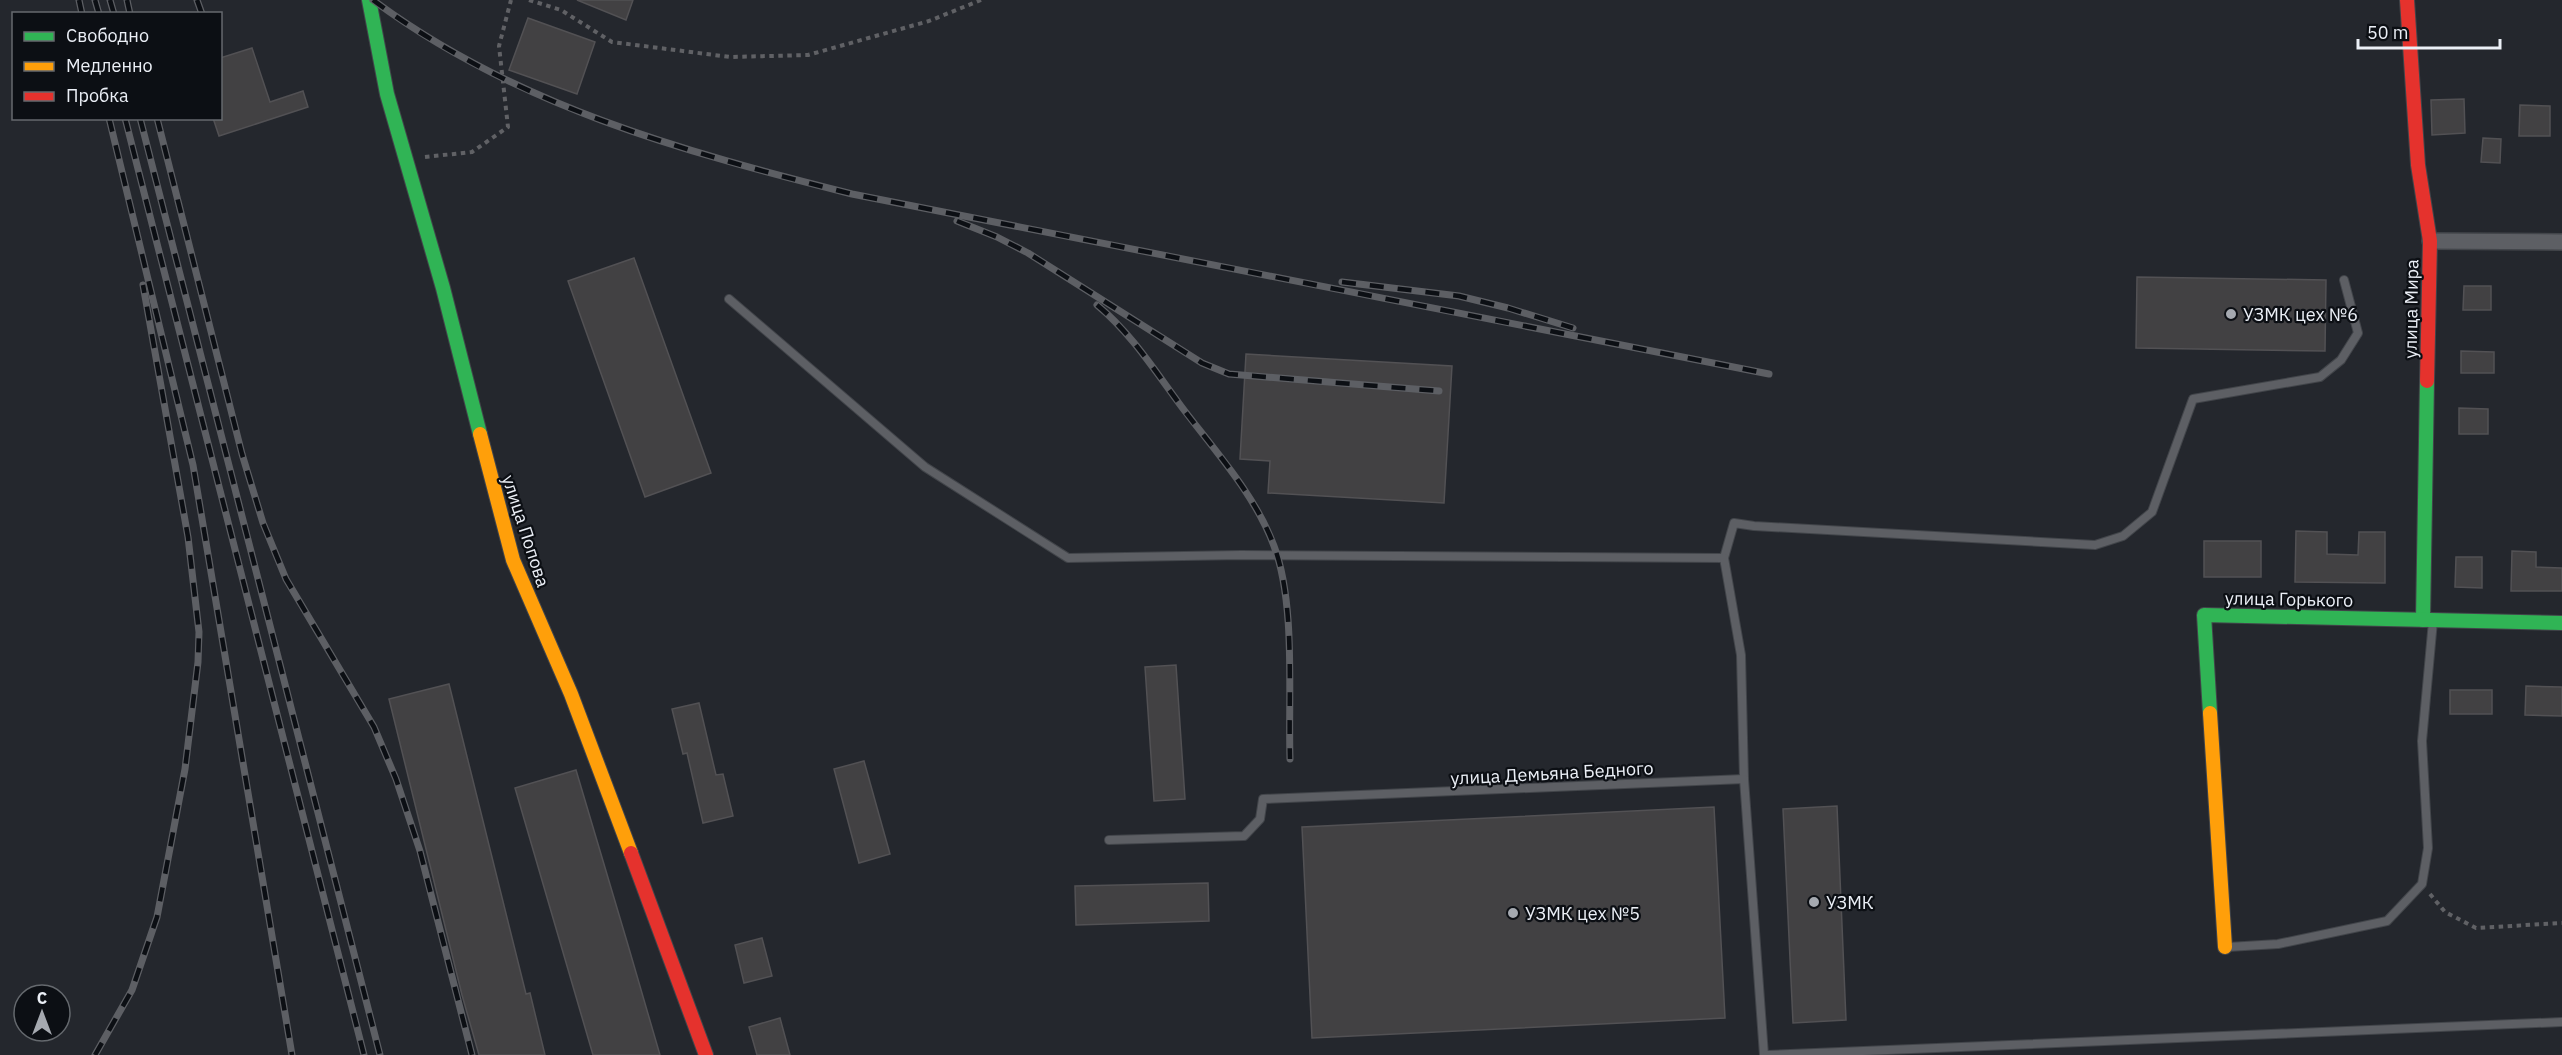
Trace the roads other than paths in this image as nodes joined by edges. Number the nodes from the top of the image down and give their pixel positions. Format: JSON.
{"nodes":[{"id":1,"x":369,"y":0,"type":"edge"},
{"id":2,"x":2407,"y":0,"type":"edge"},
{"id":3,"x":2430,"y":241,"type":"junction"},
{"id":4,"x":2562,"y":242,"type":"edge"},
{"id":5,"x":2344,"y":280,"type":"dead end"},
{"id":6,"x":729,"y":299,"type":"dead end"},
{"id":7,"x":1724,"y":558,"type":"junction"},
{"id":8,"x":2428,"y":620,"type":"junction"},
{"id":9,"x":2562,"y":623,"type":"edge"},
{"id":10,"x":1744,"y":779,"type":"junction"},
{"id":11,"x":1109,"y":840,"type":"dead end"},
{"id":12,"x":2225,"y":947,"type":"joint"},
{"id":13,"x":2562,"y":1022,"type":"edge"},
{"id":14,"x":706,"y":1055,"type":"edge"},
{"id":15,"x":1766,"y":1055,"type":"edge"}],
"edges":[{"from":1,"to":14,"type":"street","name":"улица Попова"},
{"from":2,"to":3,"type":"street","name":"улица Мира"},
{"from":3,"to":4,"type":"street"},
{"from":3,"to":8,"type":"street","name":"улица Мира"},
{"from":5,"to":7,"type":"lane"},
{"from":6,"to":7,"type":"lane"},
{"from":7,"to":10,"type":"lane"},
{"from":8,"to":9,"type":"street","name":"улица Горького"},
{"from":8,"to":12,"type":"lane"},
{"from":8,"to":12,"type":"street","name":"улица Горького"},
{"from":10,"to":11,"type":"lane","name":"улица Демьяна Бедного"},
{"from":10,"to":15,"type":"lane"},
{"from":13,"to":15,"type":"lane"}]}
